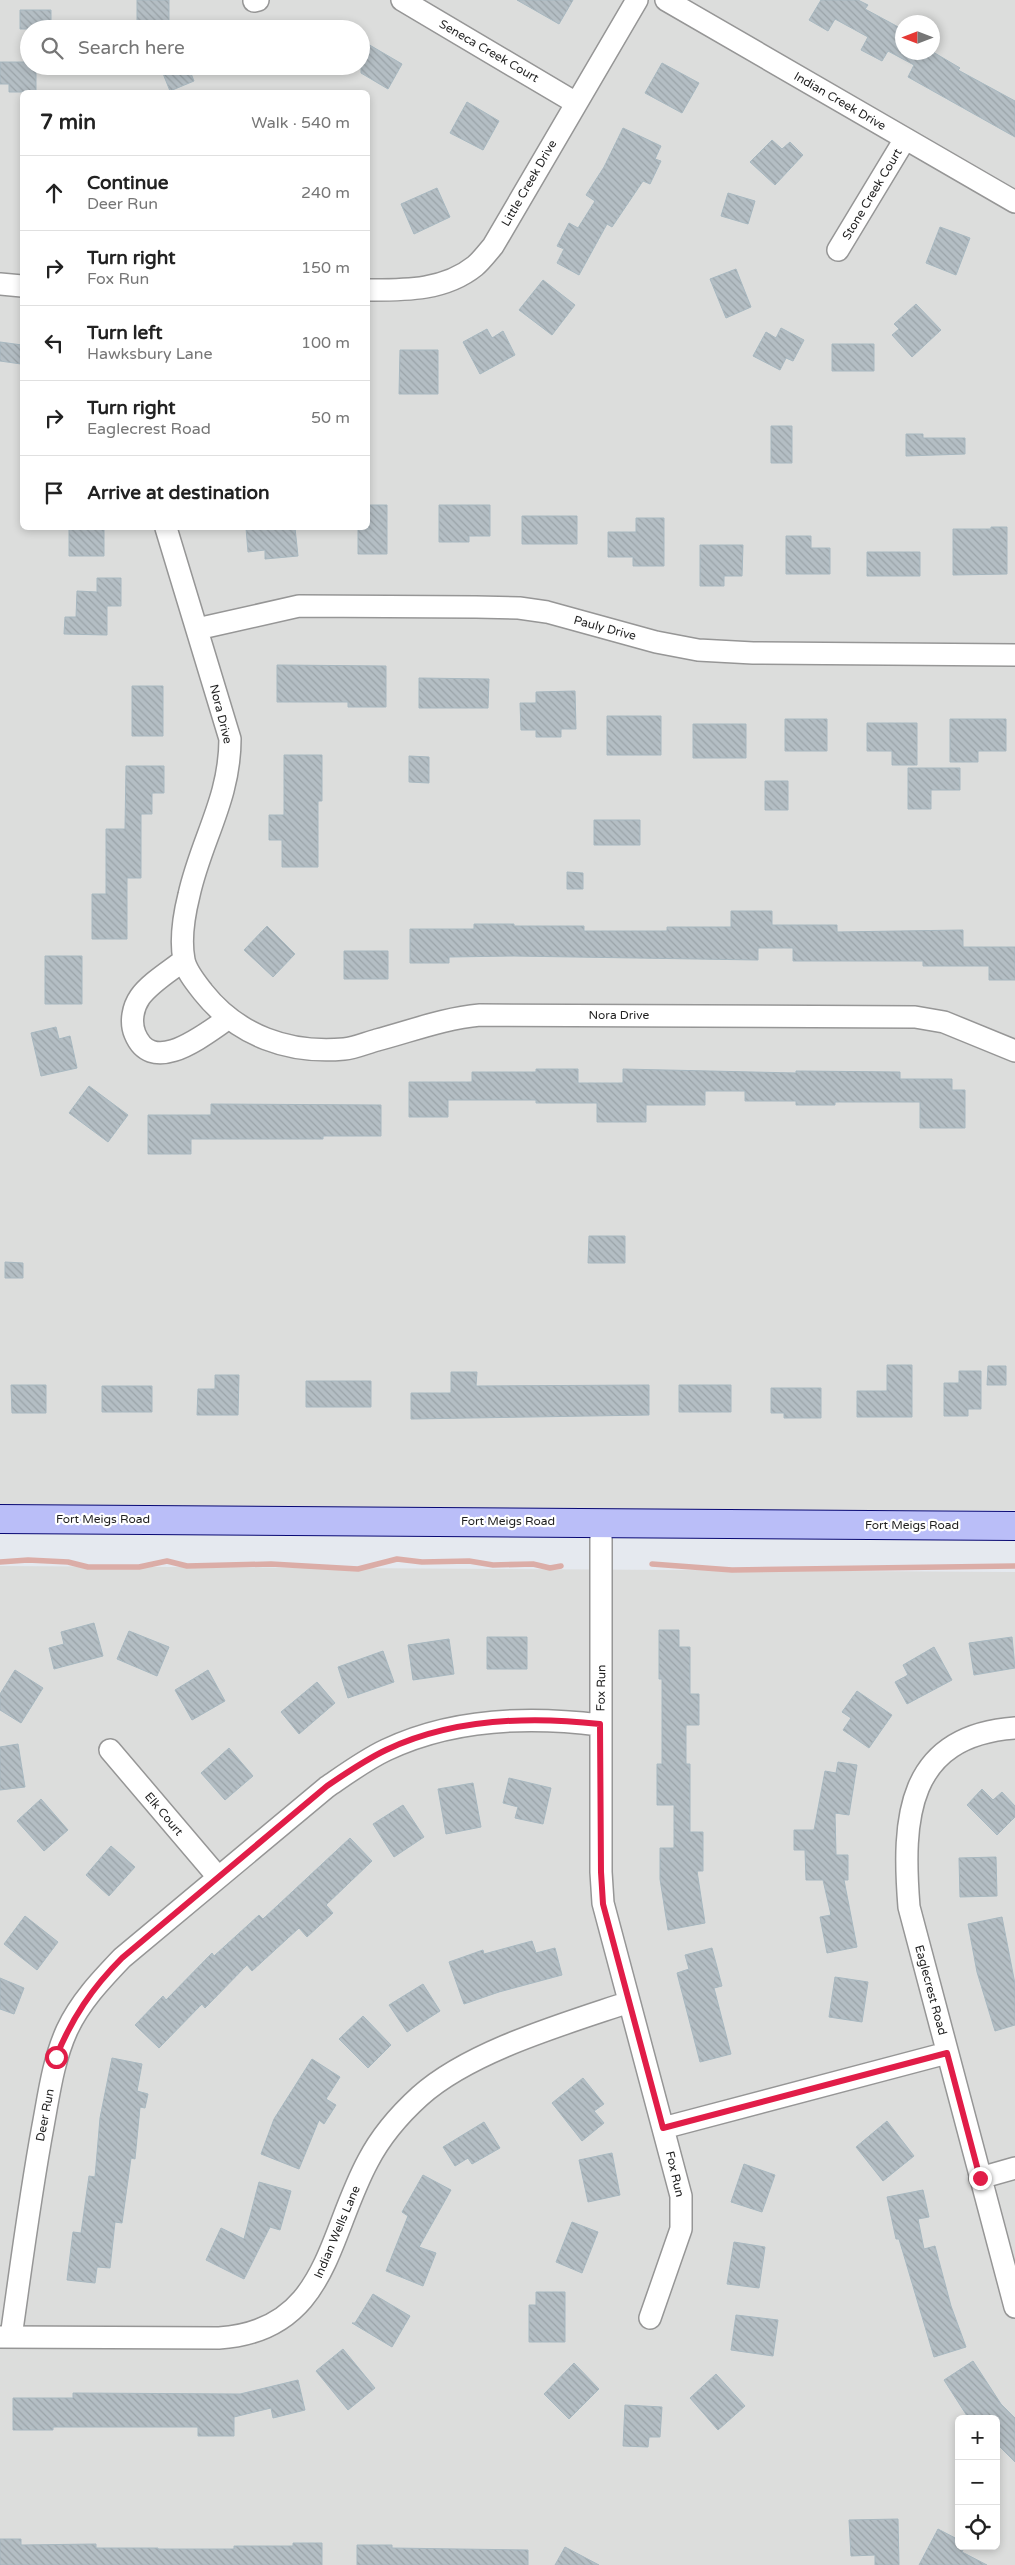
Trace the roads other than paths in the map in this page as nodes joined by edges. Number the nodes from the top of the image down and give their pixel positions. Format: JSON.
{"nodes":[{"id":1,"x":402,"y":0,"type":"edge"},
{"id":2,"x":637,"y":0,"type":"edge"},
{"id":3,"x":666,"y":0,"type":"edge"},
{"id":4,"x":576,"y":103,"type":"junction"},
{"id":5,"x":905,"y":139,"type":"junction"},
{"id":6,"x":1015,"y":202,"type":"edge"},
{"id":7,"x":838,"y":250,"type":"dead end"},
{"id":8,"x":0,"y":284,"type":"edge"},
{"id":9,"x":20,"y":286,"type":"edge"},
{"id":10,"x":370,"y":290,"type":"edge"},
{"id":11,"x":167,"y":530,"type":"edge"},
{"id":12,"x":197,"y":629,"type":"junction"},
{"id":13,"x":1015,"y":655,"type":"edge"},
{"id":14,"x":184,"y":960,"type":"junction"},
{"id":15,"x":229,"y":1018,"type":"junction"},
{"id":16,"x":1015,"y":1051,"type":"edge"},
{"id":17,"x":0,"y":1519,"type":"edge"},
{"id":18,"x":601,"y":1523,"type":"junction"},
{"id":19,"x":1015,"y":1526,"type":"edge"},
{"id":20,"x":600,"y":1724,"type":"junction"},
{"id":21,"x":1015,"y":1728,"type":"edge"},
{"id":22,"x":110,"y":1750,"type":"dead end"},
{"id":23,"x":218,"y":1877,"type":"junction"},
{"id":24,"x":629,"y":2002,"type":"junction"},
{"id":25,"x":947,"y":2053,"type":"junction"},
{"id":26,"x":663,"y":2128,"type":"junction"},
{"id":27,"x":1015,"y":2168,"type":"edge"},
{"id":28,"x":980,"y":2178,"type":"junction"},
{"id":29,"x":1015,"y":2307,"type":"edge"},
{"id":30,"x":650,"y":2318,"type":"dead end"},
{"id":31,"x":5,"y":2337,"type":"edge"}],
"edges":[{"from":1,"to":4,"type":"street","name":"Seneca Creek Court"},
{"from":2,"to":4,"type":"street","name":"Little Creek Drive"},
{"from":3,"to":5,"type":"street","name":"Indian Creek Drive"},
{"from":4,"to":10,"type":"street","name":"Little Creek Drive"},
{"from":5,"to":6,"type":"street","name":"Indian Creek Drive"},
{"from":5,"to":7,"type":"street","name":"Stone Creek Court"},
{"from":8,"to":9,"type":"street"},
{"from":11,"to":12,"type":"street","name":"Nora Drive"},
{"from":12,"to":13,"type":"street","name":"Pauly Drive"},
{"from":12,"to":14,"type":"street","name":"Nora Drive"},
{"from":14,"to":15,"type":"street","name":"Nora Drive"},
{"from":14,"to":15,"type":"street"},
{"from":15,"to":16,"type":"street","name":"Nora Drive"},
{"from":17,"to":18,"type":"street","name":"Fort Meigs Road"},
{"from":18,"to":19,"type":"street","name":"Fort Meigs Road"},
{"from":18,"to":20,"type":"street","name":"Fox Run"},
{"from":20,"to":23,"type":"street","name":"Deer Run"},
{"from":20,"to":24,"type":"street","name":"Fox Run"},
{"from":21,"to":25,"type":"street","name":"Eaglecrest Road"},
{"from":22,"to":23,"type":"street","name":"Elk Court"},
{"from":23,"to":31,"type":"street","name":"Deer Run"},
{"from":24,"to":26,"type":"street","name":"Fox Run"},
{"from":24,"to":31,"type":"street","name":"Indian Wells Lane"},
{"from":25,"to":26,"type":"street"},
{"from":25,"to":28,"type":"street","name":"Eaglecrest Road"},
{"from":26,"to":30,"type":"street","name":"Fox Run"},
{"from":27,"to":28,"type":"street"},
{"from":28,"to":29,"type":"street","name":"Eaglecrest Road"}]}
